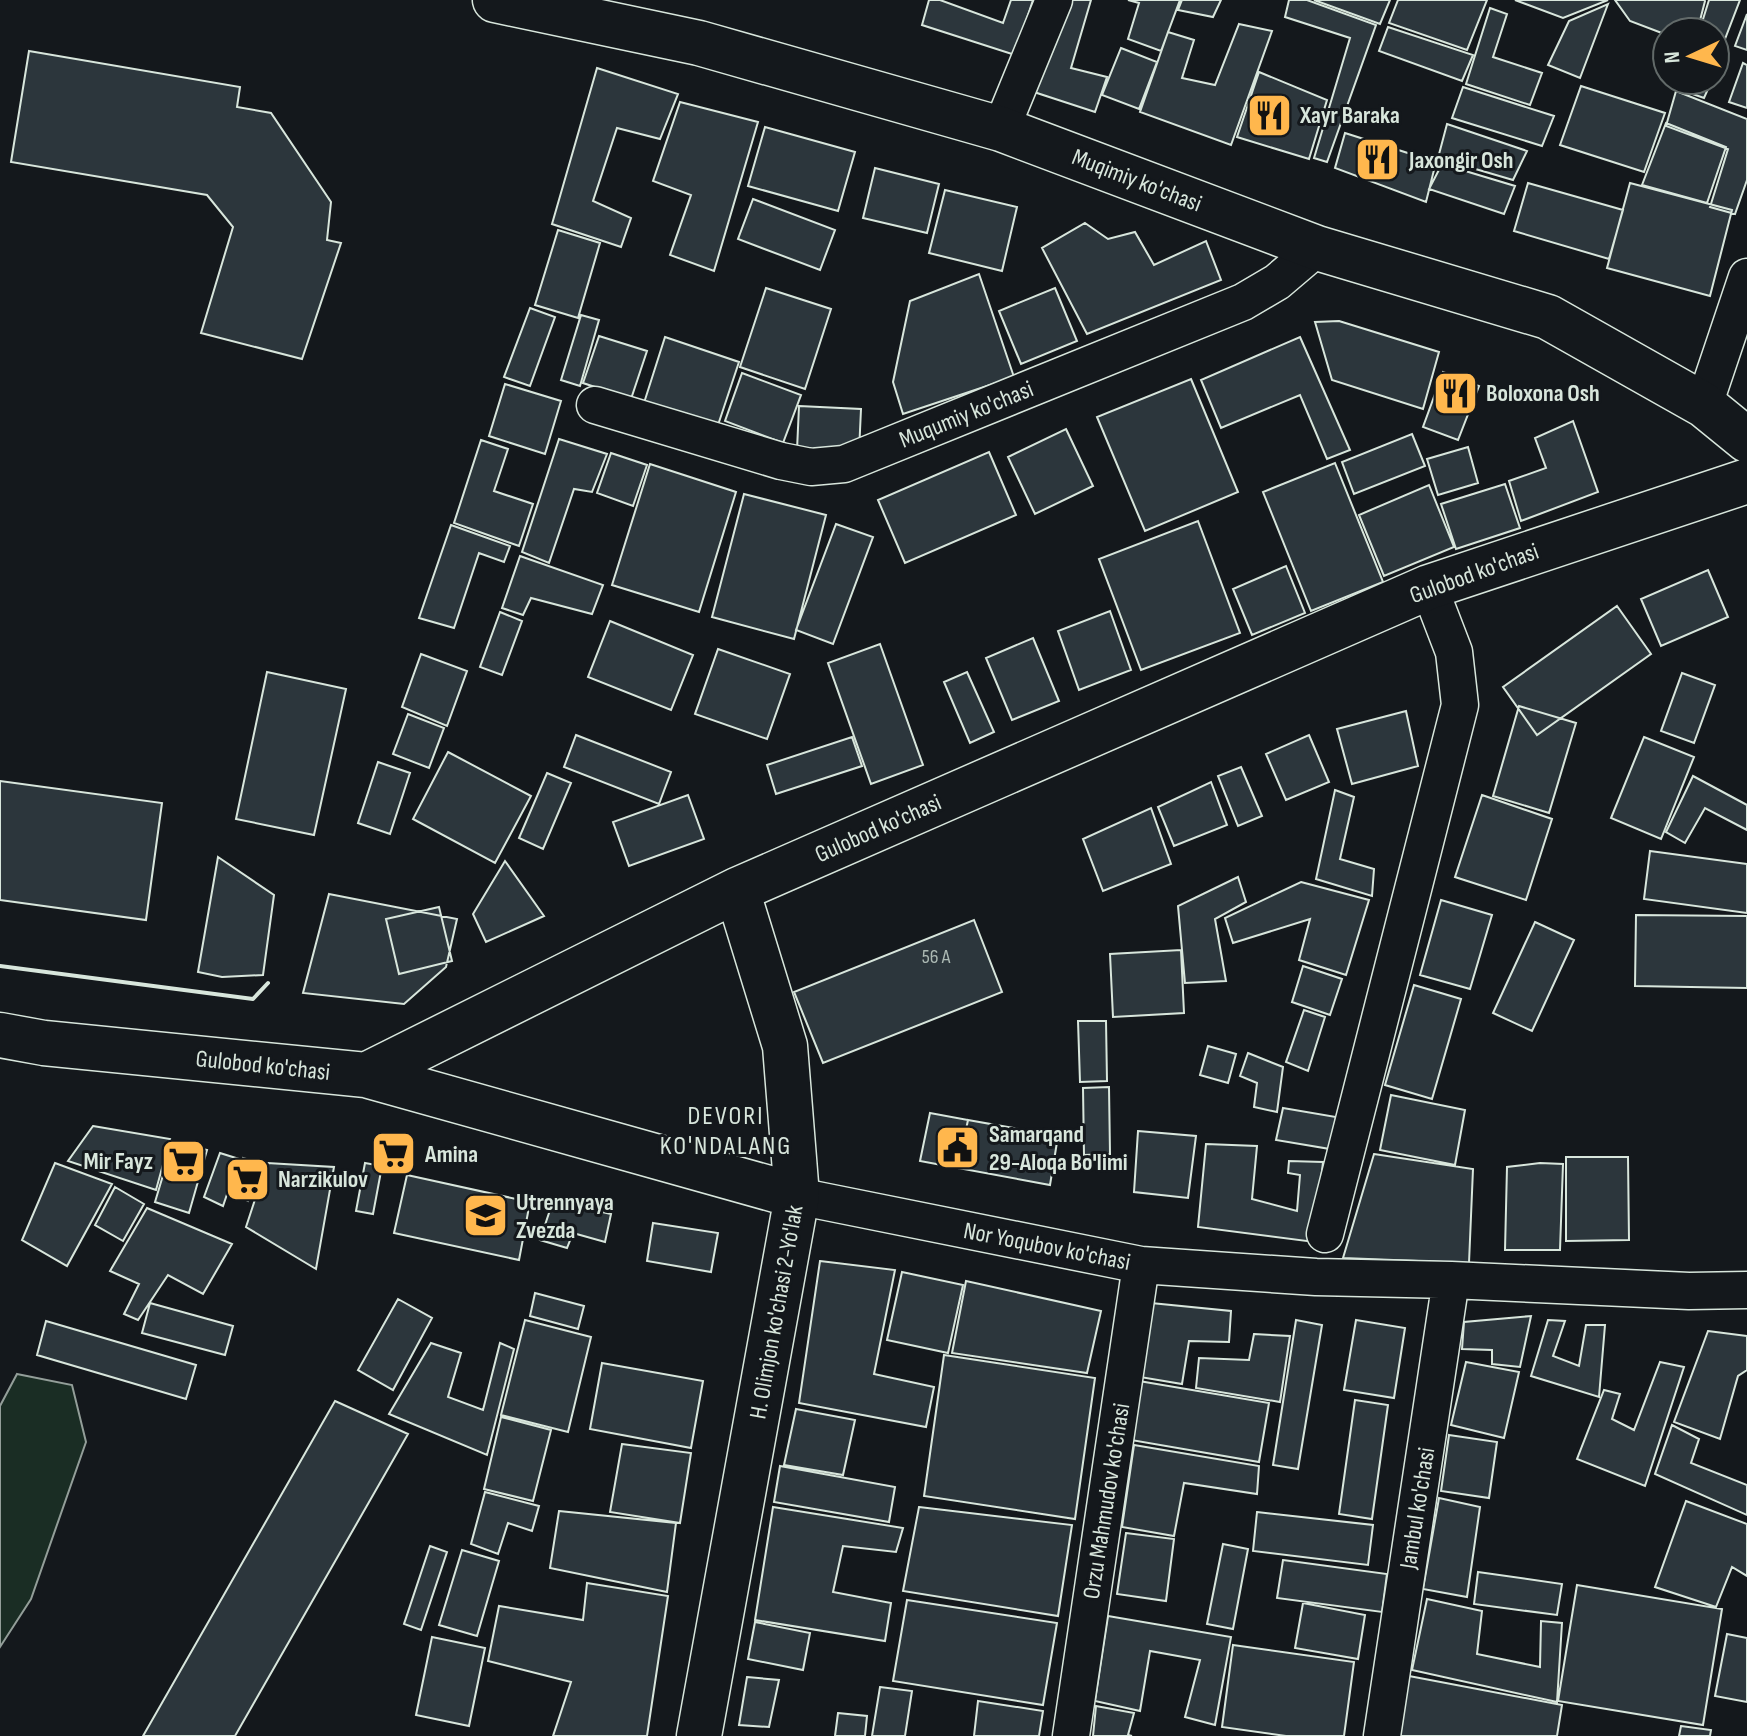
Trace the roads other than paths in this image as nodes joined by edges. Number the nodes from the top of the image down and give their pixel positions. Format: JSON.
{"nodes":[{"id":1,"x":495,"y":0,"type":"edge"},
{"id":2,"x":1054,"y":0,"type":"edge"},
{"id":3,"x":1001,"y":129,"type":"junction"},
{"id":4,"x":1317,"y":248,"type":"junction"},
{"id":5,"x":1747,"y":277,"type":"edge"},
{"id":6,"x":595,"y":405,"type":"dead end"},
{"id":7,"x":1704,"y":405,"type":"junction"},
{"id":8,"x":1747,"y":440,"type":"edge"},
{"id":9,"x":1747,"y":481,"type":"edge"},
{"id":10,"x":1429,"y":587,"type":"junction"},
{"id":11,"x":737,"y":890,"type":"junction"},
{"id":12,"x":0,"y":1035,"type":"edge"},
{"id":13,"x":366,"y":1075,"type":"junction"},
{"id":14,"x":797,"y":1196,"type":"junction"},
{"id":15,"x":1325,"y":1234,"type":"dead end"},
{"id":16,"x":1141,"y":1265,"type":"junction"},
{"id":17,"x":1451,"y":1280,"type":"junction"},
{"id":18,"x":1747,"y":1290,"type":"edge"},
{"id":19,"x":699,"y":1736,"type":"edge"},
{"id":20,"x":1071,"y":1736,"type":"edge"},
{"id":21,"x":1382,"y":1736,"type":"edge"}],
"edges":[{"from":1,"to":3,"type":"main road","name":"Muqimiy ko'chasi"},
{"from":2,"to":3,"type":"street"},
{"from":3,"to":4,"type":"main road","name":"Muqimiy ko'chasi"},
{"from":4,"to":6,"type":"street","name":"Muqumiy ko'chasi"},
{"from":4,"to":7,"type":"main road","name":"Muqimiy ko'chasi"},
{"from":5,"to":7,"type":"street"},
{"from":7,"to":8,"type":"main road","name":"Muqimiy ko'chasi"},
{"from":9,"to":10,"type":"main road","name":"Gulobod ko'chasi"},
{"from":10,"to":11,"type":"main road","name":"Gulobod ko'chasi"},
{"from":10,"to":15,"type":"street"},
{"from":11,"to":13,"type":"main road","name":"Gulobod ko'chasi"},
{"from":11,"to":14,"type":"main road","name":"H. Olimjon ko'chasi 2-Yo'lak"},
{"from":12,"to":13,"type":"main road","name":"Gulobod ko'chasi"},
{"from":13,"to":14,"type":"main road","name":"Nor Yoqubov ko'chasi"},
{"from":14,"to":16,"type":"street","name":"Nor Yoqubov ko'chasi"},
{"from":14,"to":19,"type":"main road","name":"H. Olimjon ko'chasi 2-Yo'lak"},
{"from":16,"to":17,"type":"street","name":"Nor Yoqubov ko'chasi"},
{"from":16,"to":20,"type":"street","name":"Orzu Mahmudov ko'chasi"},
{"from":17,"to":18,"type":"street","name":"Nor Yoqubov ko'chasi"},
{"from":17,"to":21,"type":"street","name":"Jambul ko'chasi"}]}
